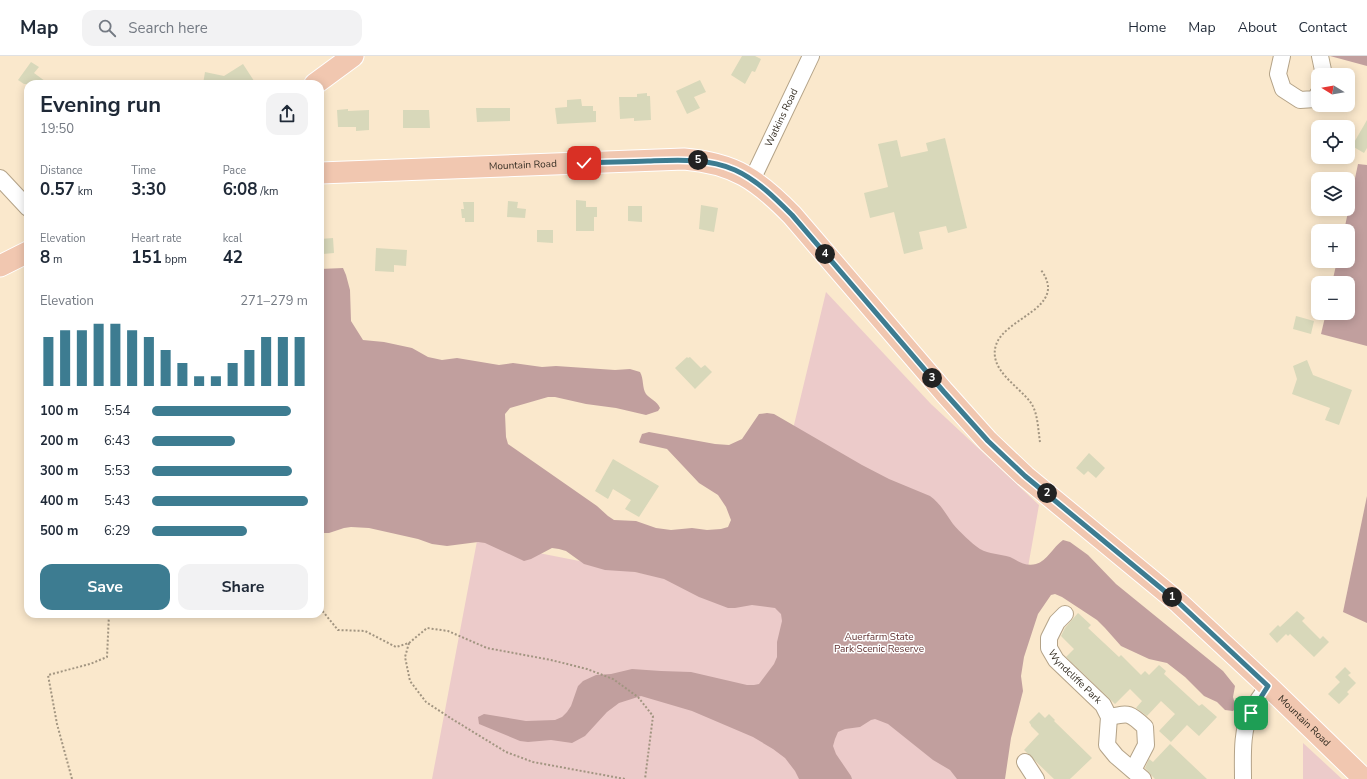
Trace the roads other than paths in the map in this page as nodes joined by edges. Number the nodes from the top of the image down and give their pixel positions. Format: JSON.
{"nodes":[{"id":1,"x":353,"y":56,"type":"edge"},
{"id":2,"x":811,"y":56,"type":"edge"},
{"id":3,"x":1282,"y":56,"type":"edge"},
{"id":4,"x":1320,"y":56,"type":"edge"},
{"id":5,"x":1323,"y":68,"type":"edge"},
{"id":6,"x":320,"y":80,"type":"edge"},
{"id":7,"x":1311,"y":99,"type":"edge"},
{"id":8,"x":324,"y":173,"type":"edge"},
{"id":9,"x":0,"y":178,"type":"edge"},
{"id":10,"x":752,"y":180,"type":"junction"},
{"id":11,"x":24,"y":204,"type":"edge"},
{"id":12,"x":24,"y":254,"type":"edge"},
{"id":13,"x":0,"y":266,"type":"edge"},
{"id":14,"x":1065,"y":614,"type":"dead end"},
{"id":15,"x":1268,"y":686,"type":"junction"},
{"id":16,"x":1108,"y":717,"type":"junction"},
{"id":17,"x":1025,"y":762,"type":"dead end"},
{"id":18,"x":1138,"y":774,"type":"edge"},
{"id":19,"x":1036,"y":779,"type":"edge"},
{"id":20,"x":1243,"y":779,"type":"edge"},
{"id":21,"x":1364,"y":779,"type":"edge"}],
"edges":[{"from":1,"to":6,"type":"main road"},
{"from":2,"to":10,"type":"street","name":"Watkins Road"},
{"from":3,"to":7,"type":"street"},
{"from":4,"to":5,"type":"street"},
{"from":8,"to":10,"type":"main road","name":"Mountain Road"},
{"from":9,"to":11,"type":"street"},
{"from":10,"to":15,"type":"main road","name":"Mountain Road"},
{"from":12,"to":13,"type":"main road"},
{"from":14,"to":16,"type":"street","name":"Wyndcliffe Park"},
{"from":15,"to":20,"type":"street"},
{"from":15,"to":21,"type":"main road","name":"Mountain Road"},
{"from":16,"to":18,"type":"street"},
{"from":16,"to":18,"type":"street"},
{"from":17,"to":19,"type":"street"}]}
